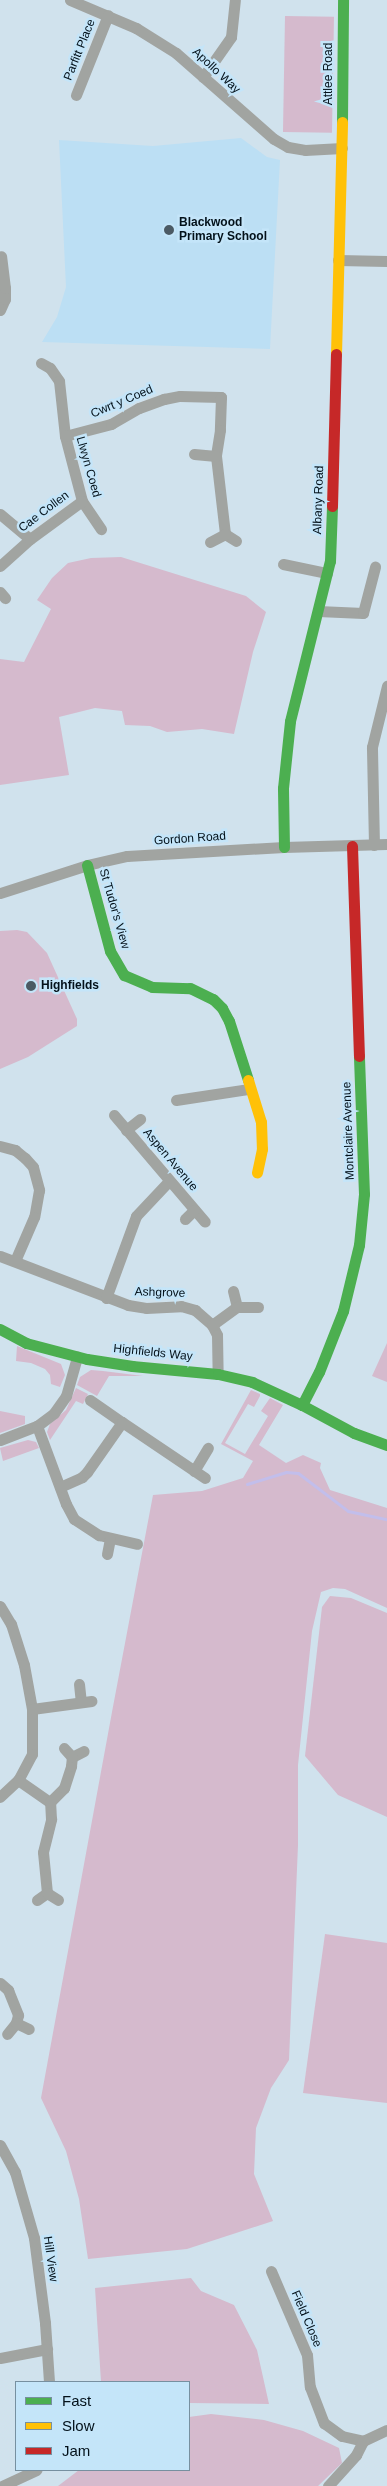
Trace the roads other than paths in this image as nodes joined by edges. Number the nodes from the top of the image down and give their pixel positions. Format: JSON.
{"nodes":[{"id":1,"x":70,"y":0,"type":"edge"},
{"id":2,"x":235,"y":0,"type":"edge"},
{"id":3,"x":343,"y":0,"type":"edge"},
{"id":4,"x":98,"y":5,"type":"edge"},
{"id":5,"x":108,"y":16,"type":"junction"},
{"id":6,"x":203,"y":78,"type":"junction"},
{"id":7,"x":76,"y":95,"type":"dead end"},
{"id":8,"x":342,"y":148,"type":"junction"},
{"id":9,"x":1,"y":260,"type":"edge"},
{"id":10,"x":338,"y":260,"type":"junction"},
{"id":11,"x":387,"y":261,"type":"edge"},
{"id":12,"x":0,"y":310,"type":"edge"},
{"id":13,"x":42,"y":363,"type":"dead end"},
{"id":14,"x":65,"y":436,"type":"junction"},
{"id":15,"x":194,"y":454,"type":"dead end"},
{"id":16,"x":216,"y":456,"type":"junction"},
{"id":17,"x":82,"y":501,"type":"junction"},
{"id":18,"x":0,"y":514,"type":"edge"},
{"id":19,"x":101,"y":529,"type":"dead end"},
{"id":20,"x":225,"y":534,"type":"junction"},
{"id":21,"x":30,"y":539,"type":"junction"},
{"id":22,"x":236,"y":541,"type":"dead end"},
{"id":23,"x":210,"y":542,"type":"dead end"},
{"id":24,"x":283,"y":564,"type":"dead end"},
{"id":25,"x":0,"y":566,"type":"edge"},
{"id":26,"x":375,"y":567,"type":"dead end"},
{"id":27,"x":327,"y":573,"type":"junction"},
{"id":28,"x":318,"y":611,"type":"junction"},
{"id":29,"x":387,"y":686,"type":"edge"},
{"id":30,"x":387,"y":844,"type":"edge"},
{"id":31,"x":374,"y":845,"type":"junction"},
{"id":32,"x":352,"y":846,"type":"junction"},
{"id":33,"x":284,"y":847,"type":"junction"},
{"id":34,"x":87,"y":865,"type":"junction"},
{"id":35,"x":0,"y":893,"type":"edge"},
{"id":36,"x":250,"y":1089,"type":"junction"},
{"id":37,"x":176,"y":1100,"type":"dead end"},
{"id":38,"x":114,"y":1115,"type":"dead end"},
{"id":39,"x":140,"y":1119,"type":"dead end"},
{"id":40,"x":126,"y":1130,"type":"junction"},
{"id":41,"x":0,"y":1146,"type":"edge"},
{"id":42,"x":257,"y":1172,"type":"dead end"},
{"id":43,"x":168,"y":1182,"type":"junction"},
{"id":44,"x":194,"y":1210,"type":"junction"},
{"id":45,"x":185,"y":1219,"type":"dead end"},
{"id":46,"x":205,"y":1222,"type":"dead end"},
{"id":47,"x":0,"y":1256,"type":"edge"},
{"id":48,"x":15,"y":1261,"type":"junction"},
{"id":49,"x":233,"y":1291,"type":"dead end"},
{"id":50,"x":106,"y":1298,"type":"junction"},
{"id":51,"x":237,"y":1307,"type":"junction"},
{"id":52,"x":258,"y":1307,"type":"dead end"},
{"id":53,"x":212,"y":1325,"type":"junction"},
{"id":54,"x":0,"y":1329,"type":"edge"},
{"id":55,"x":77,"y":1357,"type":"junction"},
{"id":56,"x":218,"y":1374,"type":"junction"},
{"id":57,"x":90,"y":1400,"type":"dead end"},
{"id":58,"x":302,"y":1405,"type":"junction"},
{"id":59,"x":122,"y":1422,"type":"junction"},
{"id":60,"x":37,"y":1426,"type":"junction"},
{"id":61,"x":0,"y":1440,"type":"edge"},
{"id":62,"x":387,"y":1445,"type":"edge"},
{"id":63,"x":208,"y":1448,"type":"dead end"},
{"id":64,"x":194,"y":1471,"type":"junction"},
{"id":65,"x":205,"y":1478,"type":"dead end"},
{"id":66,"x":60,"y":1487,"type":"junction"},
{"id":67,"x":110,"y":1538,"type":"junction"},
{"id":68,"x":137,"y":1544,"type":"dead end"},
{"id":69,"x":107,"y":1554,"type":"dead end"},
{"id":70,"x":0,"y":1606,"type":"edge"},
{"id":71,"x":79,"y":1684,"type":"dead end"},
{"id":72,"x":32,"y":1709,"type":"junction"},
{"id":73,"x":64,"y":1748,"type":"dead end"},
{"id":74,"x":84,"y":1751,"type":"dead end"},
{"id":75,"x":72,"y":1757,"type":"junction"},
{"id":76,"x":18,"y":1780,"type":"junction"},
{"id":77,"x":0,"y":1797,"type":"edge"},
{"id":78,"x":50,"y":1802,"type":"junction"},
{"id":79,"x":58,"y":1900,"type":"dead end"},
{"id":80,"x":0,"y":1983,"type":"edge"},
{"id":81,"x":16,"y":2023,"type":"junction"},
{"id":82,"x":29,"y":2029,"type":"dead end"},
{"id":83,"x":7,"y":2034,"type":"dead end"},
{"id":84,"x":0,"y":2146,"type":"edge"},
{"id":85,"x":271,"y":2271,"type":"dead end"},
{"id":86,"x":47,"y":2349,"type":"junction"},
{"id":87,"x":0,"y":2358,"type":"edge"},
{"id":88,"x":49,"y":2381,"type":"edge"},
{"id":89,"x":387,"y":2430,"type":"edge"},
{"id":90,"x":363,"y":2441,"type":"junction"},
{"id":91,"x":35,"y":2471,"type":"edge"},
{"id":92,"x":2,"y":2486,"type":"edge"},
{"id":93,"x":328,"y":2486,"type":"edge"}],
"edges":[{"from":1,"to":4,"type":"street","name":"Apollo Way"},
{"from":2,"to":6,"type":"street"},
{"from":3,"to":8,"type":"street","name":"Attlee Road"},
{"from":4,"to":5,"type":"street","name":"Apollo Way"},
{"from":5,"to":6,"type":"street","name":"Apollo Way"},
{"from":5,"to":7,"type":"street","name":"Parfitt Place"},
{"from":6,"to":8,"type":"street","name":"Apollo Way"},
{"from":8,"to":10,"type":"street","name":"Albany Road"},
{"from":9,"to":12,"type":"street"},
{"from":10,"to":11,"type":"street"},
{"from":10,"to":27,"type":"street","name":"Albany Road"},
{"from":13,"to":14,"type":"street","name":"Llwyn Coed"},
{"from":14,"to":16,"type":"street","name":"Cwrt y Coed"},
{"from":14,"to":17,"type":"street","name":"Llwyn Coed"},
{"from":15,"to":16,"type":"street"},
{"from":16,"to":20,"type":"street","name":"Cwrt y Coed"},
{"from":17,"to":19,"type":"street","name":"Llwyn Coed"},
{"from":17,"to":21,"type":"street","name":"Cae Collen"},
{"from":18,"to":21,"type":"street"},
{"from":20,"to":22,"type":"street"},
{"from":20,"to":23,"type":"street"},
{"from":21,"to":25,"type":"street","name":"Cae Collen"},
{"from":24,"to":27,"type":"street"},
{"from":26,"to":28,"type":"street"},
{"from":27,"to":28,"type":"street","name":"Albany Road"},
{"from":28,"to":33,"type":"street","name":"Albany Road"},
{"from":29,"to":31,"type":"street"},
{"from":30,"to":31,"type":"street","name":"Gordon Road"},
{"from":31,"to":32,"type":"street","name":"Gordon Road"},
{"from":32,"to":33,"type":"street","name":"Gordon Road"},
{"from":32,"to":58,"type":"street","name":"Montclaire Avenue"},
{"from":33,"to":34,"type":"street","name":"Gordon Road"},
{"from":34,"to":35,"type":"street","name":"Gordon Road"},
{"from":34,"to":36,"type":"street","name":"St Tudor's View"},
{"from":36,"to":37,"type":"street"},
{"from":36,"to":42,"type":"street","name":"St Tudor's View"},
{"from":38,"to":40,"type":"street","name":"Aspen Avenue"},
{"from":39,"to":40,"type":"street"},
{"from":40,"to":43,"type":"street","name":"Aspen Avenue"},
{"from":41,"to":48,"type":"street"},
{"from":43,"to":44,"type":"street","name":"Aspen Avenue"},
{"from":43,"to":50,"type":"street"},
{"from":44,"to":45,"type":"street"},
{"from":44,"to":46,"type":"street","name":"Aspen Avenue"},
{"from":47,"to":48,"type":"street","name":"Ashgrove"},
{"from":48,"to":50,"type":"street","name":"Ashgrove"},
{"from":49,"to":51,"type":"street"},
{"from":50,"to":53,"type":"street","name":"Ashgrove"},
{"from":51,"to":52,"type":"street"},
{"from":51,"to":53,"type":"street"},
{"from":53,"to":56,"type":"street"},
{"from":54,"to":55,"type":"street","name":"Highfields Way"},
{"from":55,"to":56,"type":"street","name":"Highfields Way"},
{"from":55,"to":60,"type":"street"},
{"from":56,"to":58,"type":"street","name":"Highfields Way"},
{"from":57,"to":59,"type":"street"},
{"from":58,"to":62,"type":"street","name":"Highfields Way"},
{"from":59,"to":64,"type":"street"},
{"from":59,"to":66,"type":"street"},
{"from":60,"to":61,"type":"street"},
{"from":60,"to":66,"type":"street"},
{"from":63,"to":64,"type":"street"},
{"from":64,"to":65,"type":"street"},
{"from":66,"to":67,"type":"street"},
{"from":67,"to":68,"type":"street"},
{"from":67,"to":69,"type":"street"},
{"from":70,"to":72,"type":"street"},
{"from":71,"to":72,"type":"street"},
{"from":72,"to":76,"type":"street"},
{"from":73,"to":75,"type":"street"},
{"from":74,"to":75,"type":"street"},
{"from":75,"to":78,"type":"street"},
{"from":76,"to":77,"type":"street"},
{"from":76,"to":78,"type":"street"},
{"from":78,"to":79,"type":"street"},
{"from":80,"to":81,"type":"street"},
{"from":81,"to":82,"type":"street"},
{"from":81,"to":83,"type":"street"},
{"from":84,"to":86,"type":"street","name":"Hill View"},
{"from":85,"to":90,"type":"street","name":"Field Close"},
{"from":86,"to":87,"type":"street"},
{"from":86,"to":88,"type":"street","name":"Hill View"},
{"from":89,"to":90,"type":"street"},
{"from":90,"to":93,"type":"street"},
{"from":91,"to":92,"type":"street"}]}
